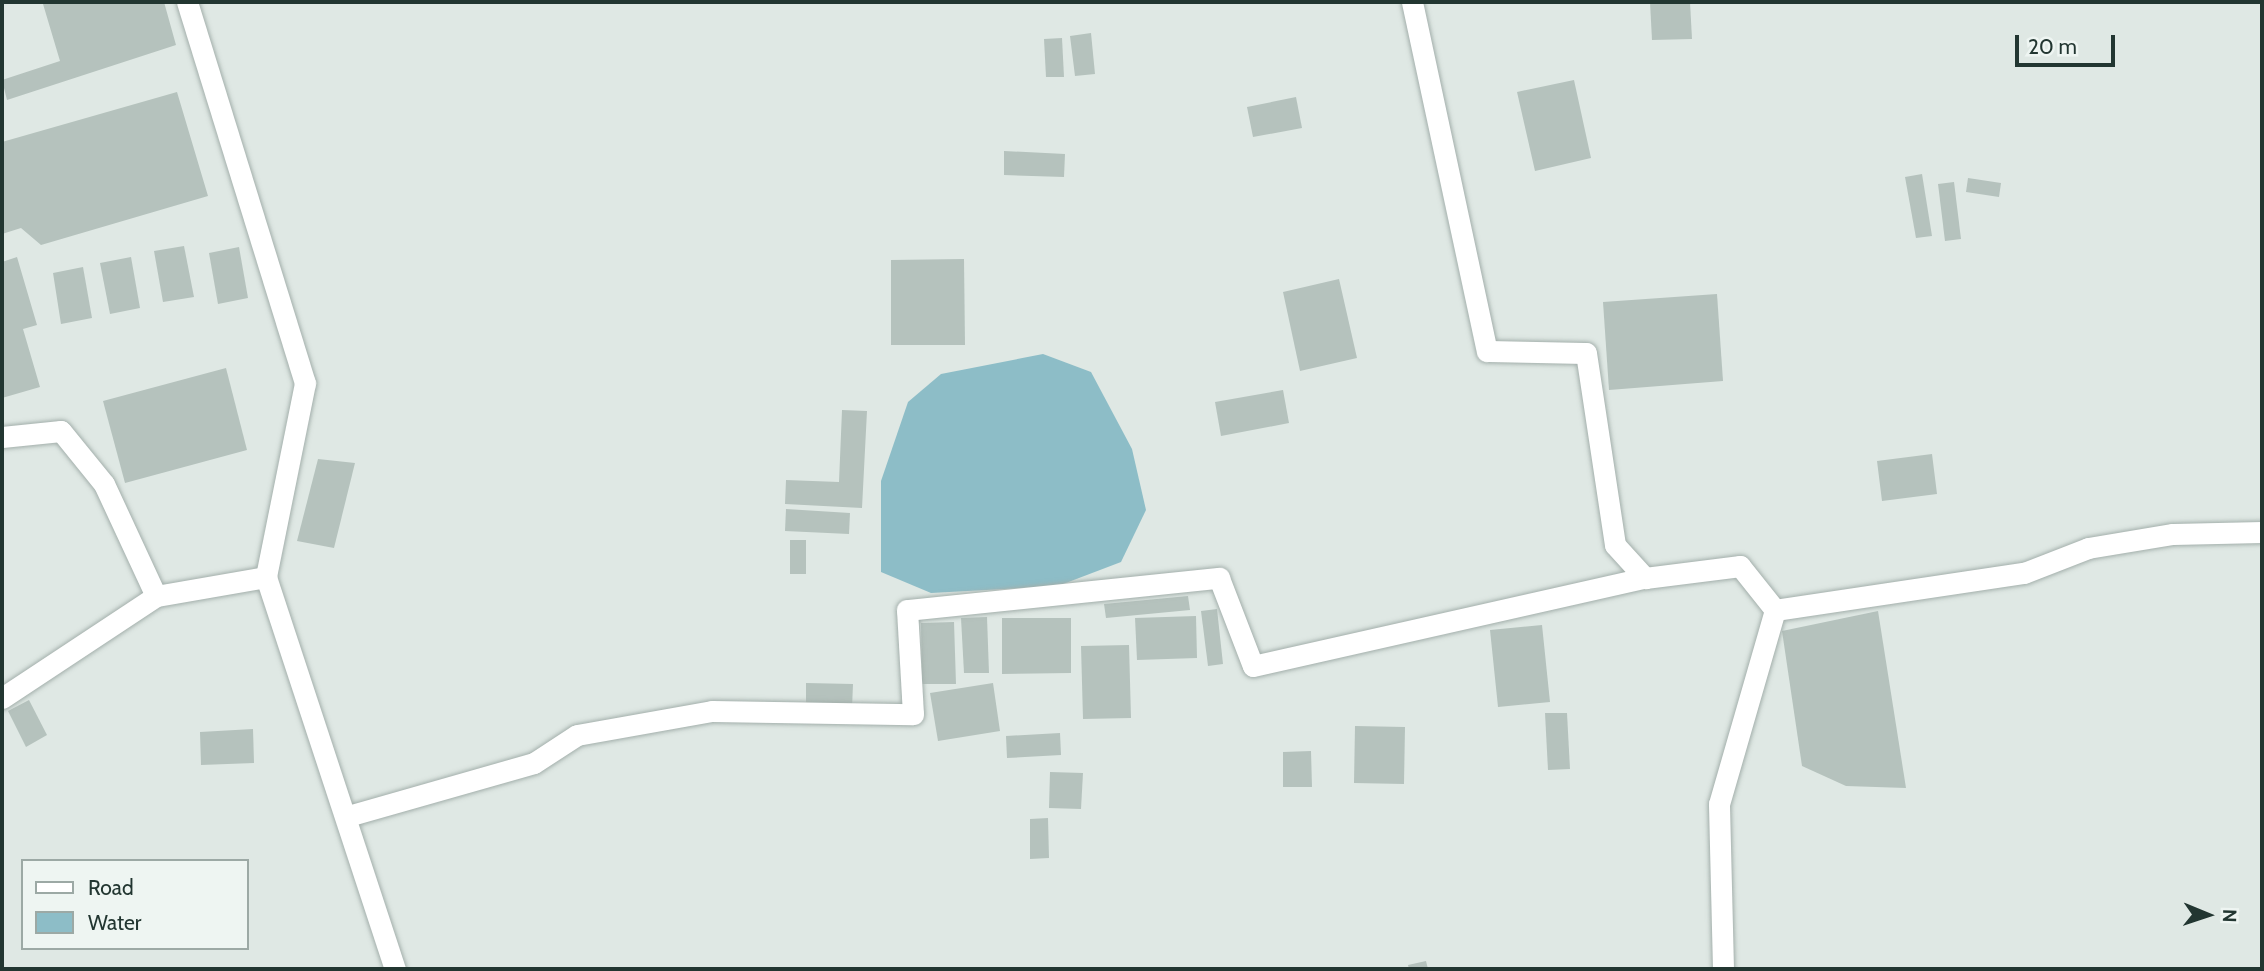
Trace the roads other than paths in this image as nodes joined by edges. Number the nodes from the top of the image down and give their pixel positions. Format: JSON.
{"nodes":[{"id":1,"x":187,"y":2,"type":"edge"},
{"id":2,"x":1412,"y":2,"type":"edge"},
{"id":3,"x":2,"y":437,"type":"edge"},
{"id":4,"x":2262,"y":532,"type":"edge"},
{"id":5,"x":266,"y":577,"type":"junction"},
{"id":6,"x":1645,"y":578,"type":"junction"},
{"id":7,"x":156,"y":596,"type":"junction"},
{"id":8,"x":1775,"y":610,"type":"junction"},
{"id":9,"x":2,"y":698,"type":"edge"},
{"id":10,"x":348,"y":816,"type":"junction"},
{"id":11,"x":394,"y":969,"type":"edge"},
{"id":12,"x":1723,"y":969,"type":"edge"}],
"edges":[{"from":1,"to":5,"type":"street"},
{"from":2,"to":6,"type":"street"},
{"from":3,"to":7,"type":"street"},
{"from":4,"to":8,"type":"street"},
{"from":5,"to":7,"type":"street"},
{"from":5,"to":10,"type":"street"},
{"from":6,"to":8,"type":"street"},
{"from":6,"to":10,"type":"street"},
{"from":7,"to":9,"type":"street"},
{"from":8,"to":12,"type":"street"},
{"from":10,"to":11,"type":"street"}]}
